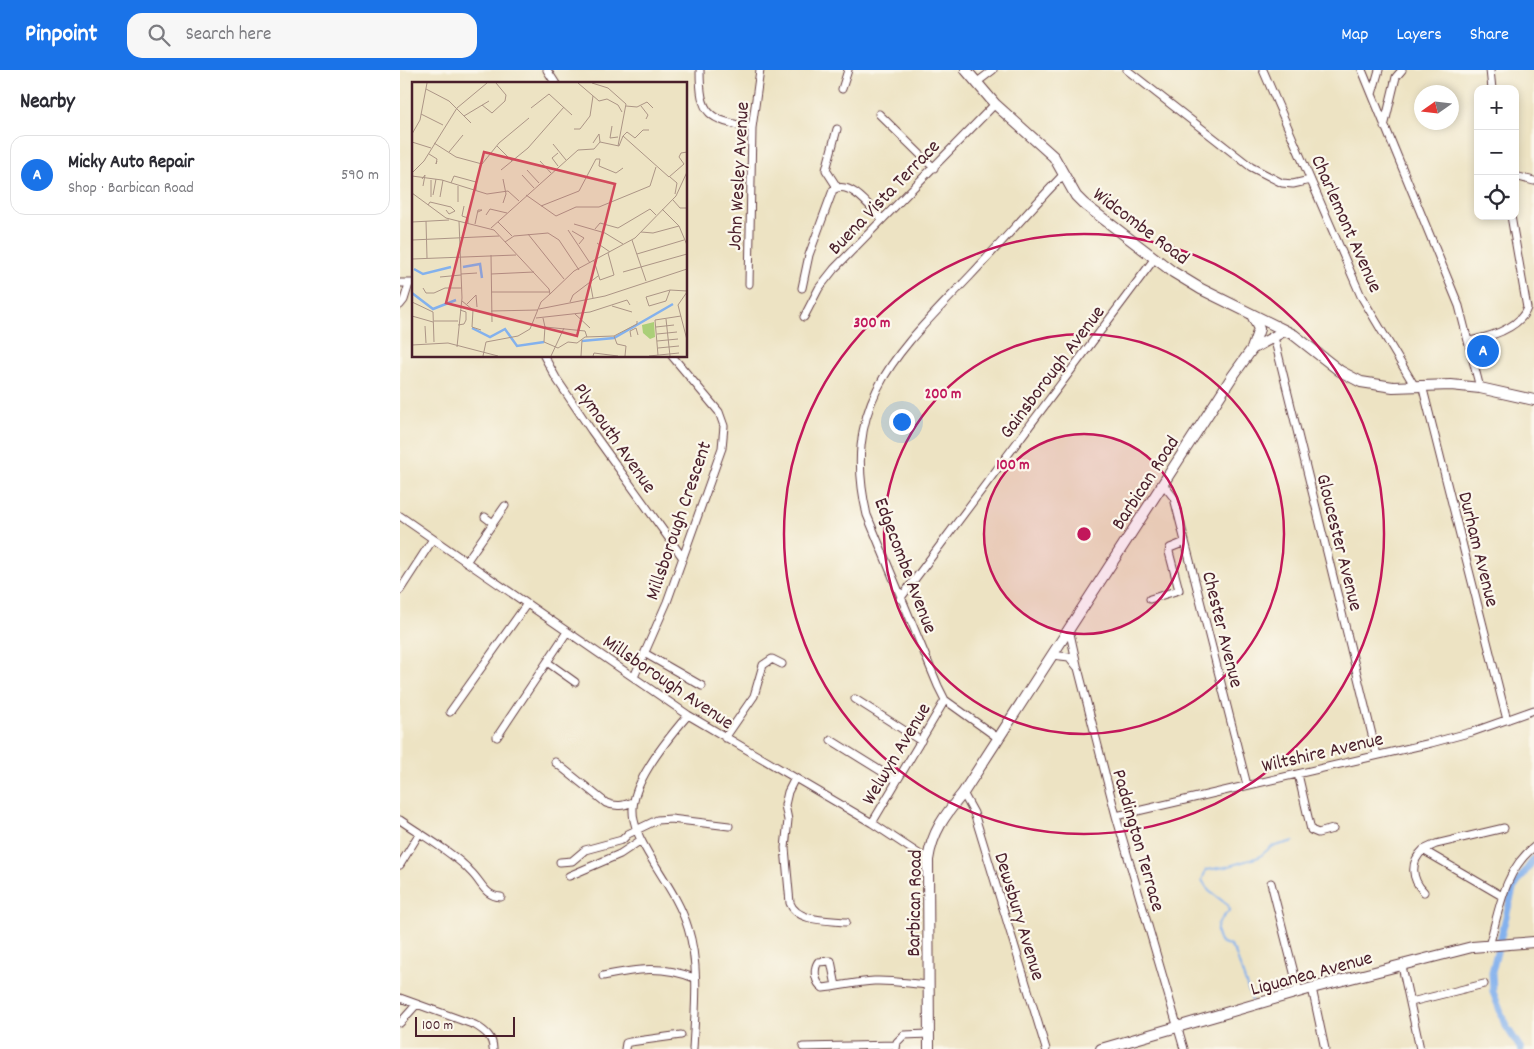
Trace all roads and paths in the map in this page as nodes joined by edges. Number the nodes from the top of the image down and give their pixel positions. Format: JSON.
{"nodes":[{"id":1,"x":547,"y":70,"type":"edge"},
{"id":2,"x":700,"y":70,"type":"edge"},
{"id":3,"x":760,"y":70,"type":"edge"},
{"id":4,"x":848,"y":70,"type":"edge"},
{"id":5,"x":966,"y":70,"type":"edge"},
{"id":6,"x":993,"y":70,"type":"edge"},
{"id":7,"x":1140,"y":70,"type":"edge"},
{"id":8,"x":1263,"y":70,"type":"edge"},
{"id":9,"x":1362,"y":70,"type":"edge"},
{"id":10,"x":1379,"y":70,"type":"edge"},
{"id":11,"x":1402,"y":70,"type":"edge"},
{"id":12,"x":1490,"y":70,"type":"edge"},
{"id":13,"x":1129,"y":72,"type":"edge"},
{"id":14,"x":555,"y":82,"type":"edge"},
{"id":15,"x":976,"y":84,"type":"junction"},
{"id":16,"x":1492,"y":85,"type":"edge"},
{"id":17,"x":842,"y":89,"type":"dead end"},
{"id":18,"x":1372,"y":94,"type":"junction"},
{"id":19,"x":995,"y":104,"type":"junction"},
{"id":20,"x":879,"y":114,"type":"dead end"},
{"id":21,"x":1384,"y":127,"type":"junction"},
{"id":22,"x":752,"y":128,"type":"junction"},
{"id":23,"x":837,"y":129,"type":"dead end"},
{"id":24,"x":934,"y":168,"type":"junction"},
{"id":25,"x":1064,"y":174,"type":"junction"},
{"id":26,"x":1519,"y":177,"type":"edge"},
{"id":27,"x":1310,"y":180,"type":"junction"},
{"id":28,"x":1534,"y":181,"type":"edge"},
{"id":29,"x":837,"y":187,"type":"junction"},
{"id":30,"x":882,"y":219,"type":"junction"},
{"id":31,"x":1513,"y":220,"type":"edge"},
{"id":32,"x":1155,"y":258,"type":"junction"},
{"id":33,"x":400,"y":283,"type":"edge"},
{"id":34,"x":411,"y":284,"type":"edge"},
{"id":35,"x":749,"y":284,"type":"dead end"},
{"id":36,"x":802,"y":288,"type":"dead end"},
{"id":37,"x":400,"y":304,"type":"edge"},
{"id":38,"x":1529,"y":311,"type":"edge"},
{"id":39,"x":1251,"y":314,"type":"junction"},
{"id":40,"x":804,"y":318,"type":"dead end"},
{"id":41,"x":1284,"y":331,"type":"junction"},
{"id":42,"x":1274,"y":337,"type":"junction"},
{"id":43,"x":1470,"y":341,"type":"junction"},
{"id":44,"x":1252,"y":349,"type":"junction"},
{"id":45,"x":545,"y":358,"type":"edge"},
{"id":46,"x":674,"y":358,"type":"edge"},
{"id":47,"x":1418,"y":385,"type":"junction"},
{"id":48,"x":1480,"y":388,"type":"junction"},
{"id":49,"x":1534,"y":400,"type":"edge"},
{"id":50,"x":1164,"y":484,"type":"junction"},
{"id":51,"x":505,"y":506,"type":"dead end"},
{"id":52,"x":400,"y":516,"type":"edge"},
{"id":53,"x":485,"y":517,"type":"dead end"},
{"id":54,"x":493,"y":523,"type":"junction"},
{"id":55,"x":432,"y":541,"type":"junction"},
{"id":56,"x":1185,"y":542,"type":"junction"},
{"id":57,"x":683,"y":558,"type":"junction"},
{"id":58,"x":466,"y":562,"type":"junction"},
{"id":59,"x":400,"y":590,"type":"edge"},
{"id":60,"x":1150,"y":598,"type":"dead end"},
{"id":61,"x":900,"y":599,"type":"junction"},
{"id":62,"x":526,"y":605,"type":"junction"},
{"id":63,"x":1069,"y":629,"type":"junction"},
{"id":64,"x":567,"y":632,"type":"junction"},
{"id":65,"x":646,"y":654,"type":"junction"},
{"id":66,"x":1052,"y":654,"type":"junction"},
{"id":67,"x":547,"y":662,"type":"junction"},
{"id":68,"x":782,"y":664,"type":"dead end"},
{"id":69,"x":1078,"y":668,"type":"junction"},
{"id":70,"x":634,"y":677,"type":"junction"},
{"id":71,"x":575,"y":682,"type":"dead end"},
{"id":72,"x":702,"y":686,"type":"dead end"},
{"id":73,"x":854,"y":699,"type":"dead end"},
{"id":74,"x":945,"y":700,"type":"junction"},
{"id":75,"x":1534,"y":710,"type":"edge"},
{"id":76,"x":450,"y":712,"type":"dead end"},
{"id":77,"x":688,"y":715,"type":"junction"},
{"id":78,"x":1507,"y":720,"type":"junction"},
{"id":79,"x":497,"y":738,"type":"dead end"},
{"id":80,"x":725,"y":738,"type":"junction"},
{"id":81,"x":998,"y":738,"type":"junction"},
{"id":82,"x":831,"y":740,"type":"dead end"},
{"id":83,"x":920,"y":741,"type":"junction"},
{"id":84,"x":1377,"y":754,"type":"junction"},
{"id":85,"x":555,"y":762,"type":"dead end"},
{"id":86,"x":1298,"y":774,"type":"junction"},
{"id":87,"x":795,"y":778,"type":"junction"},
{"id":88,"x":897,"y":781,"type":"junction"},
{"id":89,"x":1247,"y":785,"type":"junction"},
{"id":90,"x":963,"y":793,"type":"junction"},
{"id":91,"x":634,"y":802,"type":"junction"},
{"id":92,"x":1116,"y":816,"type":"junction"},
{"id":93,"x":400,"y":820,"type":"edge"},
{"id":94,"x":872,"y":823,"type":"junction"},
{"id":95,"x":729,"y":826,"type":"dead end"},
{"id":96,"x":1504,"y":828,"type":"dead end"},
{"id":97,"x":1333,"y":829,"type":"dead end"},
{"id":98,"x":637,"y":830,"type":"junction"},
{"id":99,"x":419,"y":834,"type":"junction"},
{"id":100,"x":641,"y":840,"type":"junction"},
{"id":101,"x":1534,"y":847,"type":"edge"},
{"id":102,"x":1423,"y":850,"type":"junction"},
{"id":103,"x":928,"y":860,"type":"junction"},
{"id":104,"x":560,"y":862,"type":"dead end"},
{"id":105,"x":400,"y":865,"type":"edge"},
{"id":106,"x":569,"y":876,"type":"dead end"},
{"id":107,"x":1271,"y":883,"type":"dead end"},
{"id":108,"x":1424,"y":892,"type":"dead end"},
{"id":109,"x":1502,"y":896,"type":"junction"},
{"id":110,"x":501,"y":898,"type":"dead end"},
{"id":111,"x":846,"y":922,"type":"dead end"},
{"id":112,"x":1534,"y":942,"type":"edge"},
{"id":113,"x":1491,"y":946,"type":"junction"},
{"id":114,"x":1402,"y":966,"type":"junction"},
{"id":115,"x":603,"y":976,"type":"dead end"},
{"id":116,"x":694,"y":978,"type":"junction"},
{"id":117,"x":1484,"y":984,"type":"dead end"},
{"id":118,"x":929,"y":985,"type":"junction"},
{"id":119,"x":836,"y":986,"type":"dead end"},
{"id":120,"x":1312,"y":988,"type":"junction"},
{"id":121,"x":1299,"y":992,"type":"junction"},
{"id":122,"x":400,"y":998,"type":"edge"},
{"id":123,"x":1411,"y":1002,"type":"junction"},
{"id":124,"x":416,"y":1005,"type":"junction"},
{"id":125,"x":400,"y":1023,"type":"edge"},
{"id":126,"x":1177,"y":1026,"type":"junction"},
{"id":127,"x":929,"y":1034,"type":"junction"},
{"id":128,"x":681,"y":1035,"type":"dead end"},
{"id":129,"x":803,"y":1047,"type":"dead end"},
{"id":130,"x":896,"y":1047,"type":"edge"},
{"id":131,"x":493,"y":1049,"type":"edge"},
{"id":132,"x":625,"y":1049,"type":"edge"},
{"id":133,"x":693,"y":1049,"type":"edge"},
{"id":134,"x":929,"y":1049,"type":"edge"},
{"id":135,"x":1046,"y":1049,"type":"edge"},
{"id":136,"x":1101,"y":1049,"type":"edge"},
{"id":137,"x":1184,"y":1049,"type":"edge"},
{"id":138,"x":1326,"y":1049,"type":"edge"},
{"id":139,"x":1420,"y":1049,"type":"edge"}],
"edges":[{"from":1,"to":14,"type":"street"},
{"from":2,"to":22,"type":"street"},
{"from":3,"to":22,"type":"street","name":"John Wesley Avenue"},
{"from":4,"to":17,"type":"street"},
{"from":5,"to":15,"type":"main road","name":"Widcombe Road"},
{"from":6,"to":15,"type":"street"},
{"from":7,"to":13,"type":"street"},
{"from":8,"to":27,"type":"street","name":"Charlemont Avenue"},
{"from":9,"to":18,"type":"street"},
{"from":10,"to":18,"type":"street"},
{"from":11,"to":21,"type":"street"},
{"from":12,"to":16,"type":"street"},
{"from":13,"to":27,"type":"street"},
{"from":15,"to":19,"type":"main road","name":"Widcombe Road"},
{"from":18,"to":21,"type":"street"},
{"from":19,"to":24,"type":"street","name":"Buena Vista Terrace"},
{"from":19,"to":25,"type":"main road","name":"Widcombe Road"},
{"from":20,"to":24,"type":"street"},
{"from":21,"to":43,"type":"street"},
{"from":22,"to":35,"type":"street","name":"John Wesley Avenue"},
{"from":23,"to":29,"type":"street"},
{"from":24,"to":30,"type":"street","name":"Buena Vista Terrace"},
{"from":25,"to":32,"type":"main road","name":"Widcombe Road"},
{"from":25,"to":61,"type":"street","name":"Edgecombe Avenue"},
{"from":26,"to":28,"type":"street"},
{"from":27,"to":47,"type":"street","name":"Charlemont Avenue"},
{"from":29,"to":30,"type":"street"},
{"from":29,"to":36,"type":"street"},
{"from":30,"to":40,"type":"street","name":"Buena Vista Terrace"},
{"from":31,"to":38,"type":"street"},
{"from":32,"to":39,"type":"main road","name":"Widcombe Road"},
{"from":32,"to":61,"type":"street","name":"Gainsborough Avenue"},
{"from":33,"to":34,"type":"street"},
{"from":34,"to":37,"type":"street"},
{"from":38,"to":43,"type":"street"},
{"from":39,"to":41,"type":"main road","name":"Widcombe Road"},
{"from":39,"to":44,"type":"main road"},
{"from":41,"to":42,"type":"main road","name":"Barbican Road"},
{"from":41,"to":47,"type":"main road"},
{"from":42,"to":44,"type":"main road","name":"Barbican Road"},
{"from":42,"to":84,"type":"street","name":"Gloucester Avenue"},
{"from":43,"to":48,"type":"street"},
{"from":44,"to":50,"type":"main road","name":"Barbican Road"},
{"from":45,"to":57,"type":"street","name":"Plymouth Avenue"},
{"from":46,"to":57,"type":"street","name":"Millsborough Crescent"},
{"from":47,"to":48,"type":"main road"},
{"from":47,"to":78,"type":"street","name":"Durham Avenue"},
{"from":48,"to":49,"type":"main road"},
{"from":50,"to":56,"type":"street","name":"Chester Avenue"},
{"from":50,"to":63,"type":"main road","name":"Barbican Road"},
{"from":51,"to":54,"type":"street"},
{"from":52,"to":55,"type":"street","name":"Millsborough Avenue"},
{"from":53,"to":54,"type":"street"},
{"from":54,"to":58,"type":"street"},
{"from":55,"to":58,"type":"street","name":"Millsborough Avenue"},
{"from":55,"to":59,"type":"street"},
{"from":56,"to":60,"type":"street"},
{"from":56,"to":89,"type":"street","name":"Chester Avenue"},
{"from":57,"to":65,"type":"street","name":"Millsborough Crescent"},
{"from":58,"to":62,"type":"street","name":"Millsborough Avenue"},
{"from":61,"to":74,"type":"street","name":"Edgecombe Avenue"},
{"from":62,"to":64,"type":"street","name":"Millsborough Avenue"},
{"from":62,"to":76,"type":"street"},
{"from":63,"to":66,"type":"main road","name":"Barbican Road"},
{"from":63,"to":69,"type":"street","name":"Paddington Terrace"},
{"from":64,"to":67,"type":"street"},
{"from":64,"to":70,"type":"street","name":"Millsborough Avenue"},
{"from":65,"to":70,"type":"street","name":"Millsborough Crescent"},
{"from":65,"to":72,"type":"street"},
{"from":66,"to":69,"type":"street"},
{"from":66,"to":81,"type":"main road","name":"Barbican Road"},
{"from":67,"to":71,"type":"street"},
{"from":67,"to":79,"type":"street"},
{"from":68,"to":80,"type":"street"},
{"from":69,"to":92,"type":"street","name":"Paddington Terrace"},
{"from":70,"to":77,"type":"street","name":"Millsborough Avenue"},
{"from":73,"to":83,"type":"street"},
{"from":74,"to":81,"type":"street"},
{"from":74,"to":83,"type":"street","name":"Welwyn Avenue"},
{"from":75,"to":78,"type":"street","name":"Wiltshire Avenue"},
{"from":77,"to":80,"type":"street","name":"Millsborough Avenue"},
{"from":77,"to":91,"type":"street"},
{"from":78,"to":84,"type":"street","name":"Wiltshire Avenue"},
{"from":80,"to":87,"type":"street","name":"Millsborough Avenue"},
{"from":81,"to":90,"type":"main road","name":"Barbican Road"},
{"from":82,"to":88,"type":"street"},
{"from":83,"to":88,"type":"street","name":"Welwyn Avenue"},
{"from":84,"to":86,"type":"street","name":"Wiltshire Avenue"},
{"from":85,"to":91,"type":"street"},
{"from":86,"to":89,"type":"street","name":"Wiltshire Avenue"},
{"from":86,"to":97,"type":"street"},
{"from":87,"to":94,"type":"street","name":"Millsborough Avenue"},
{"from":87,"to":111,"type":"street"},
{"from":88,"to":94,"type":"street","name":"Welwyn Avenue"},
{"from":89,"to":92,"type":"street","name":"Wiltshire Avenue"},
{"from":90,"to":103,"type":"main road","name":"Barbican Road"},
{"from":90,"to":135,"type":"street","name":"Dewsbury Avenue"},
{"from":91,"to":98,"type":"street"},
{"from":92,"to":126,"type":"street","name":"Paddington Terrace"},
{"from":93,"to":99,"type":"street"},
{"from":94,"to":103,"type":"street","name":"Millsborough Avenue"},
{"from":95,"to":98,"type":"street"},
{"from":96,"to":102,"type":"street"},
{"from":98,"to":100,"type":"street"},
{"from":98,"to":104,"type":"street"},
{"from":99,"to":105,"type":"street"},
{"from":99,"to":110,"type":"street"},
{"from":100,"to":106,"type":"street"},
{"from":100,"to":116,"type":"street"},
{"from":101,"to":109,"type":"street"},
{"from":102,"to":108,"type":"street"},
{"from":102,"to":109,"type":"street"},
{"from":103,"to":118,"type":"main road","name":"Barbican Road"},
{"from":107,"to":121,"type":"street"},
{"from":109,"to":113,"type":"street"},
{"from":112,"to":113,"type":"main road","name":"Liguanea Avenue"},
{"from":113,"to":114,"type":"main road","name":"Liguanea Avenue"},
{"from":114,"to":120,"type":"main road","name":"Liguanea Avenue"},
{"from":114,"to":123,"type":"street"},
{"from":115,"to":116,"type":"street"},
{"from":116,"to":133,"type":"street"},
{"from":117,"to":123,"type":"street"},
{"from":118,"to":119,"type":"street"},
{"from":118,"to":127,"type":"main road","name":"Barbican Road"},
{"from":120,"to":121,"type":"main road","name":"Liguanea Avenue"},
{"from":120,"to":138,"type":"street"},
{"from":121,"to":126,"type":"main road","name":"Liguanea Avenue"},
{"from":122,"to":124,"type":"street"},
{"from":123,"to":139,"type":"street"},
{"from":124,"to":125,"type":"street"},
{"from":124,"to":131,"type":"street"},
{"from":126,"to":136,"type":"main road","name":"Liguanea Avenue"},
{"from":126,"to":137,"type":"street","name":"Paddington Terrace"},
{"from":127,"to":130,"type":"street"},
{"from":127,"to":134,"type":"main road","name":"Barbican Road"},
{"from":128,"to":132,"type":"street"},
{"from":129,"to":130,"type":"street"}]}
